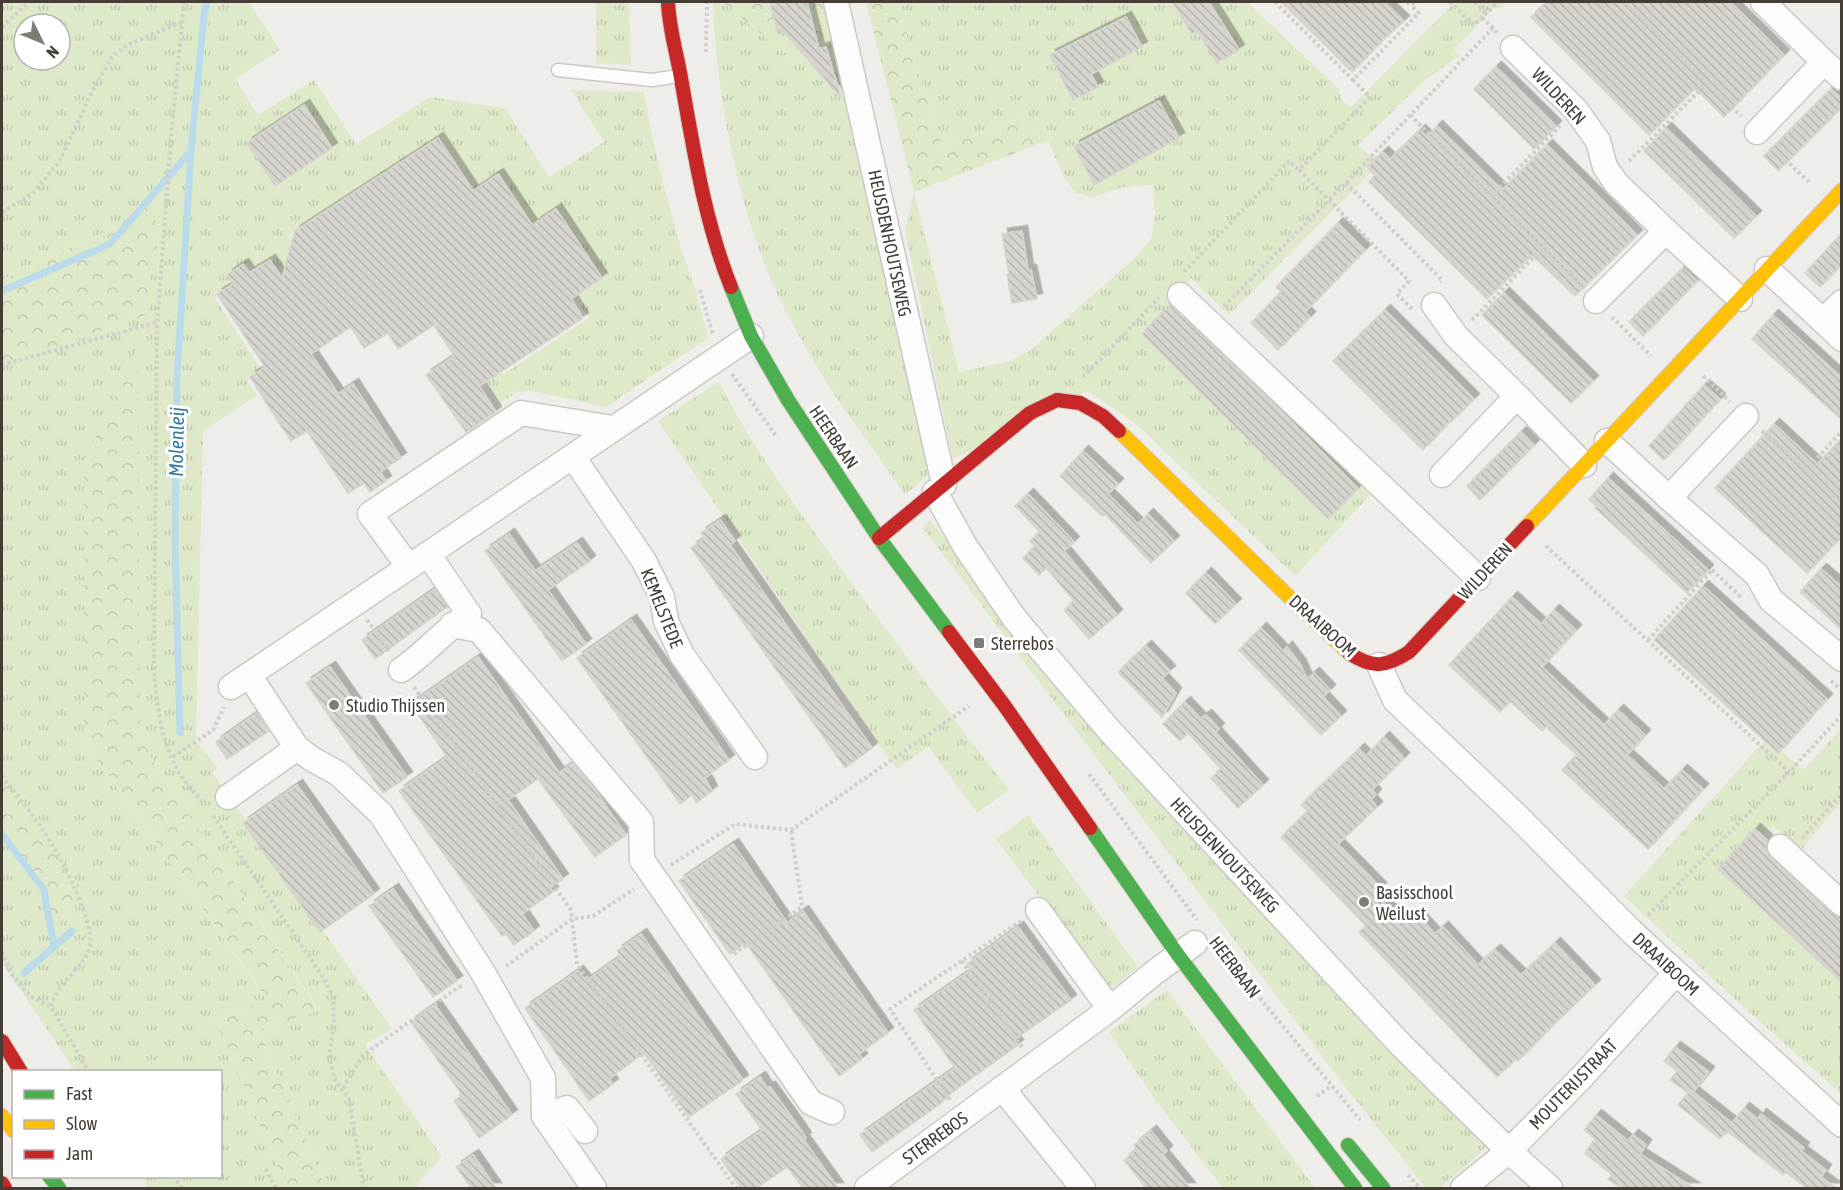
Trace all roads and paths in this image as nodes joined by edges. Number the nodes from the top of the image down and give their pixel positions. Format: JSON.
{"nodes":[{"id":1,"x":28,"y":2,"type":"edge"},
{"id":2,"x":184,"y":2,"type":"edge"},
{"id":3,"x":668,"y":2,"type":"edge"},
{"id":4,"x":707,"y":2,"type":"edge"},
{"id":5,"x":837,"y":2,"type":"edge"},
{"id":6,"x":1275,"y":2,"type":"edge"},
{"id":7,"x":1450,"y":2,"type":"edge"},
{"id":8,"x":1474,"y":2,"type":"edge"},
{"id":9,"x":1498,"y":2,"type":"edge"},
{"id":10,"x":1624,"y":2,"type":"edge"},
{"id":11,"x":1411,"y":3,"type":"edge"},
{"id":12,"x":1766,"y":3,"type":"edge"},
{"id":13,"x":1486,"y":13,"type":"junction"},
{"id":14,"x":1482,"y":18,"type":"junction"},
{"id":15,"x":182,"y":21,"type":"junction"},
{"id":16,"x":2,"y":27,"type":"edge"},
{"id":17,"x":1493,"y":28,"type":"junction"},
{"id":18,"x":685,"y":33,"type":"dead end"},
{"id":19,"x":1513,"y":48,"type":"joint"},
{"id":20,"x":706,"y":60,"type":"dead end"},
{"id":21,"x":1824,"y":62,"type":"junction"},
{"id":22,"x":558,"y":70,"type":"dead end"},
{"id":23,"x":681,"y":75,"type":"junction"},
{"id":24,"x":1842,"y":78,"type":"edge"},
{"id":25,"x":1353,"y":80,"type":"junction"},
{"id":26,"x":1707,"y":83,"type":"junction"},
{"id":27,"x":1576,"y":110,"type":"junction"},
{"id":28,"x":1410,"y":115,"type":"junction"},
{"id":29,"x":1757,"y":132,"type":"junction"},
{"id":30,"x":1299,"y":170,"type":"junction"},
{"id":31,"x":1612,"y":177,"type":"junction"},
{"id":32,"x":1346,"y":183,"type":"junction"},
{"id":33,"x":1842,"y":190,"type":"edge"},
{"id":34,"x":1491,"y":196,"type":"junction"},
{"id":35,"x":1328,"y":200,"type":"junction"},
{"id":36,"x":1830,"y":202,"type":"junction"},
{"id":37,"x":2,"y":212,"type":"edge"},
{"id":38,"x":1666,"y":231,"type":"junction"},
{"id":39,"x":1543,"y":249,"type":"junction"},
{"id":40,"x":1767,"y":269,"type":"junction"},
{"id":41,"x":1176,"y":290,"type":"junction"},
{"id":42,"x":1740,"y":299,"type":"junction"},
{"id":43,"x":1429,"y":301,"type":"junction"},
{"id":44,"x":1596,"y":302,"type":"junction"},
{"id":45,"x":1842,"y":302,"type":"edge"},
{"id":46,"x":1823,"y":321,"type":"junction"},
{"id":47,"x":158,"y":322,"type":"junction"},
{"id":48,"x":1209,"y":322,"type":"junction"},
{"id":49,"x":752,"y":336,"type":"junction"},
{"id":50,"x":1456,"y":336,"type":"junction"},
{"id":51,"x":1842,"y":339,"type":"edge"},
{"id":52,"x":2,"y":365,"type":"edge"},
{"id":53,"x":1670,"y":374,"type":"junction"},
{"id":54,"x":1517,"y":396,"type":"junction"},
{"id":55,"x":1061,"y":400,"type":"junction"},
{"id":56,"x":1746,"y":416,"type":"dead end"},
{"id":57,"x":613,"y":428,"type":"junction"},
{"id":58,"x":1842,"y":431,"type":"edge"},
{"id":59,"x":1607,"y":441,"type":"junction"},
{"id":60,"x":573,"y":457,"type":"junction"},
{"id":61,"x":1584,"y":465,"type":"junction"},
{"id":62,"x":1805,"y":471,"type":"dead end"},
{"id":63,"x":1442,"y":475,"type":"dead end"},
{"id":64,"x":940,"y":488,"type":"junction"},
{"id":65,"x":1669,"y":498,"type":"junction"},
{"id":66,"x":1526,"y":528,"type":"junction"},
{"id":67,"x":879,"y":538,"type":"junction"},
{"id":68,"x":1728,"y":551,"type":"junction"},
{"id":69,"x":428,"y":554,"type":"junction"},
{"id":70,"x":409,"y":567,"type":"junction"},
{"id":71,"x":1478,"y":578,"type":"junction"},
{"id":72,"x":356,"y":603,"type":"junction"},
{"id":73,"x":452,"y":625,"type":"junction"},
{"id":74,"x":1648,"y":640,"type":"junction"},
{"id":75,"x":1842,"y":659,"type":"edge"},
{"id":76,"x":1379,"y":665,"type":"junction"},
{"id":77,"x":401,"y":670,"type":"junction"},
{"id":78,"x":240,"y":681,"type":"junction"},
{"id":79,"x":969,"y":706,"type":"dead end"},
{"id":80,"x":1842,"y":715,"type":"edge"},
{"id":81,"x":297,"y":748,"type":"junction"},
{"id":82,"x":755,"y":756,"type":"dead end"},
{"id":83,"x":173,"y":757,"type":"junction"},
{"id":84,"x":1052,"y":772,"type":"junction"},
{"id":85,"x":1790,"y":772,"type":"junction"},
{"id":86,"x":2,"y":776,"type":"edge"},
{"id":87,"x":1842,"y":794,"type":"edge"},
{"id":88,"x":228,"y":797,"type":"dead end"},
{"id":89,"x":791,"y":830,"type":"junction"},
{"id":90,"x":1784,"y":850,"type":"joint"},
{"id":91,"x":653,"y":877,"type":"junction"},
{"id":92,"x":1142,"y":880,"type":"dead end"},
{"id":93,"x":1842,"y":904,"type":"edge"},
{"id":94,"x":1038,"y":910,"type":"joint"},
{"id":95,"x":572,"y":920,"type":"junction"},
{"id":96,"x":1632,"y":932,"type":"junction"},
{"id":97,"x":1195,"y":945,"type":"junction"},
{"id":98,"x":2,"y":952,"type":"edge"},
{"id":99,"x":962,"y":961,"type":"junction"},
{"id":100,"x":716,"y":966,"type":"junction"},
{"id":101,"x":483,"y":973,"type":"junction"},
{"id":102,"x":1676,"y":973,"type":"junction"},
{"id":103,"x":51,"y":1007,"type":"junction"},
{"id":104,"x":1110,"y":1009,"type":"junction"},
{"id":105,"x":2,"y":1041,"type":"edge"},
{"id":106,"x":1034,"y":1065,"type":"junction"},
{"id":107,"x":20,"y":1070,"type":"edge"},
{"id":108,"x":88,"y":1070,"type":"edge"},
{"id":109,"x":342,"y":1088,"type":"junction"},
{"id":110,"x":1002,"y":1088,"type":"junction"},
{"id":111,"x":832,"y":1112,"type":"dead end"},
{"id":112,"x":2,"y":1116,"type":"edge"},
{"id":113,"x":544,"y":1116,"type":"junction"},
{"id":114,"x":962,"y":1118,"type":"junction"},
{"id":115,"x":1360,"y":1120,"type":"dead end"},
{"id":116,"x":1842,"y":1125,"type":"edge"},
{"id":117,"x":12,"y":1128,"type":"edge"},
{"id":118,"x":585,"y":1131,"type":"dead end"},
{"id":119,"x":1341,"y":1136,"type":"dead end"},
{"id":120,"x":1509,"y":1150,"type":"junction"},
{"id":121,"x":266,"y":1170,"type":"dead end"},
{"id":122,"x":1405,"y":1171,"type":"dead end"},
{"id":123,"x":2,"y":1183,"type":"edge"},
{"id":124,"x":5,"y":1188,"type":"edge"},
{"id":125,"x":276,"y":1188,"type":"edge"},
{"id":126,"x":364,"y":1188,"type":"edge"},
{"id":127,"x":594,"y":1188,"type":"edge"},
{"id":128,"x":736,"y":1188,"type":"edge"},
{"id":129,"x":867,"y":1188,"type":"edge"},
{"id":130,"x":1083,"y":1188,"type":"edge"},
{"id":131,"x":1355,"y":1188,"type":"edge"},
{"id":132,"x":1383,"y":1188,"type":"edge"},
{"id":133,"x":1420,"y":1188,"type":"edge"},
{"id":134,"x":1463,"y":1188,"type":"edge"},
{"id":135,"x":1550,"y":1188,"type":"edge"}],
"edges":[{"from":1,"to":16,"type":"path"},
{"from":2,"to":15,"type":"path"},
{"from":3,"to":23,"type":"main road","name":"HEERBAAN"},
{"from":4,"to":20,"type":"path"},
{"from":5,"to":64,"type":"street","name":"HEUSDENHOUTSEWEG"},
{"from":6,"to":25,"type":"path"},
{"from":7,"to":14,"type":"path"},
{"from":8,"to":13,"type":"path"},
{"from":9,"to":13,"type":"path"},
{"from":10,"to":26,"type":"path"},
{"from":11,"to":25,"type":"path"},
{"from":12,"to":21,"type":"street"},
{"from":13,"to":14,"type":"path"},
{"from":14,"to":17,"type":"path"},
{"from":15,"to":37,"type":"path"},
{"from":15,"to":47,"type":"path"},
{"from":17,"to":19,"type":"path"},
{"from":17,"to":28,"type":"path"},
{"from":18,"to":23,"type":"main road","name":"HEERBAAN"},
{"from":19,"to":27,"type":"street","name":"WILDEREN"},
{"from":21,"to":24,"type":"street"},
{"from":21,"to":29,"type":"street"},
{"from":22,"to":23,"type":"lane"},
{"from":23,"to":49,"type":"main road","name":"HEERBAAN"},
{"from":25,"to":30,"type":"path"},
{"from":26,"to":29,"type":"path"},
{"from":26,"to":31,"type":"path"},
{"from":27,"to":31,"type":"street","name":"WILDEREN"},
{"from":27,"to":34,"type":"path"},
{"from":28,"to":32,"type":"path"},
{"from":28,"to":34,"type":"path"},
{"from":29,"to":36,"type":"path"},
{"from":30,"to":35,"type":"path"},
{"from":30,"to":41,"type":"path"},
{"from":31,"to":38,"type":"street","name":"WILDEREN"},
{"from":32,"to":35,"type":"path"},
{"from":32,"to":43,"type":"path"},
{"from":33,"to":36,"type":"main road","name":"WILDEREN"},
{"from":34,"to":39,"type":"path"},
{"from":35,"to":43,"type":"path"},
{"from":35,"to":48,"type":"path"},
{"from":36,"to":40,"type":"main road","name":"WILDEREN"},
{"from":38,"to":42,"type":"street","name":"WILDEREN"},
{"from":38,"to":44,"type":"street"},
{"from":39,"to":44,"type":"path"},
{"from":39,"to":50,"type":"path"},
{"from":40,"to":42,"type":"main road","name":"WILDEREN"},
{"from":40,"to":46,"type":"street"},
{"from":41,"to":48,"type":"street"},
{"from":41,"to":55,"type":"path"},
{"from":42,"to":53,"type":"main road","name":"WILDEREN"},
{"from":43,"to":50,"type":"street"},
{"from":44,"to":53,"type":"path"},
{"from":45,"to":46,"type":"street"},
{"from":46,"to":51,"type":"street"},
{"from":47,"to":52,"type":"path"},
{"from":47,"to":83,"type":"path"},
{"from":48,"to":71,"type":"street"},
{"from":49,"to":57,"type":"street"},
{"from":49,"to":67,"type":"main road","name":"HEERBAAN"},
{"from":50,"to":54,"type":"street"},
{"from":53,"to":59,"type":"main road","name":"WILDEREN"},
{"from":54,"to":61,"type":"street"},
{"from":54,"to":63,"type":"street"},
{"from":55,"to":64,"type":"main road"},
{"from":55,"to":76,"type":"main road","name":"DRAAIBOOM"},
{"from":56,"to":65,"type":"street"},
{"from":57,"to":60,"type":"street"},
{"from":57,"to":70,"type":"street"},
{"from":58,"to":62,"type":"path"},
{"from":59,"to":61,"type":"main road","name":"WILDEREN"},
{"from":59,"to":65,"type":"street"},
{"from":60,"to":69,"type":"street"},
{"from":60,"to":82,"type":"street","name":"KEMELSTEDE"},
{"from":61,"to":66,"type":"main road","name":"WILDEREN"},
{"from":64,"to":67,"type":"main road"},
{"from":64,"to":120,"type":"street","name":"HEUSDENHOUTSEWEG"},
{"from":65,"to":68,"type":"street"},
{"from":66,"to":71,"type":"main road","name":"WILDEREN"},
{"from":66,"to":74,"type":"path"},
{"from":67,"to":84,"type":"main road","name":"HEERBAAN"},
{"from":68,"to":74,"type":"path"},
{"from":68,"to":75,"type":"street"},
{"from":69,"to":70,"type":"street"},
{"from":69,"to":73,"type":"street"},
{"from":70,"to":72,"type":"street"},
{"from":71,"to":76,"type":"main road","name":"WILDEREN"},
{"from":72,"to":77,"type":"path"},
{"from":72,"to":78,"type":"street"},
{"from":73,"to":77,"type":"street"},
{"from":73,"to":91,"type":"street"},
{"from":74,"to":85,"type":"path"},
{"from":76,"to":96,"type":"street","name":"DRAAIBOOM"},
{"from":77,"to":95,"type":"path"},
{"from":78,"to":81,"type":"street"},
{"from":78,"to":83,"type":"path"},
{"from":79,"to":89,"type":"path"},
{"from":80,"to":85,"type":"path"},
{"from":81,"to":88,"type":"street"},
{"from":81,"to":101,"type":"street"},
{"from":83,"to":109,"type":"path"},
{"from":84,"to":92,"type":"main road","name":"HEERBAAN"},
{"from":84,"to":97,"type":"main road","name":"HEERBAAN"},
{"from":85,"to":96,"type":"path"},
{"from":86,"to":103,"type":"path"},
{"from":87,"to":90,"type":"path"},
{"from":89,"to":91,"type":"path"},
{"from":89,"to":100,"type":"path"},
{"from":90,"to":93,"type":"street"},
{"from":91,"to":95,"type":"path"},
{"from":91,"to":100,"type":"street"},
{"from":94,"to":99,"type":"path"},
{"from":94,"to":104,"type":"street"},
{"from":95,"to":101,"type":"path"},
{"from":95,"to":128,"type":"path"},
{"from":96,"to":102,"type":"street","name":"DRAAIBOOM"},
{"from":97,"to":104,"type":"street","name":"STERREBOS"},
{"from":97,"to":115,"type":"path","name":"HEERBAAN"},
{"from":97,"to":131,"type":"main road","name":"HEERBAAN"},
{"from":98,"to":103,"type":"path"},
{"from":99,"to":106,"type":"path"},
{"from":99,"to":114,"type":"path"},
{"from":100,"to":111,"type":"street"},
{"from":101,"to":109,"type":"path"},
{"from":101,"to":113,"type":"street"},
{"from":102,"to":116,"type":"street","name":"DRAAIBOOM"},
{"from":102,"to":120,"type":"street","name":"MOUTERIJSTRAAT"},
{"from":103,"to":108,"type":"path"},
{"from":104,"to":106,"type":"street","name":"STERREBOS"},
{"from":105,"to":107,"type":"main road"},
{"from":106,"to":110,"type":"street","name":"STERREBOS"},
{"from":109,"to":126,"type":"path"},
{"from":110,"to":114,"type":"street","name":"STERREBOS"},
{"from":110,"to":130,"type":"street"},
{"from":112,"to":117,"type":"main road"},
{"from":113,"to":118,"type":"street"},
{"from":113,"to":127,"type":"street"},
{"from":114,"to":129,"type":"street","name":"STERREBOS"},
{"from":119,"to":132,"type":"main road"},
{"from":120,"to":134,"type":"street","name":"MOUTERIJSTRAAT"},
{"from":120,"to":135,"type":"street","name":"HEUSDENHOUTSEWEG"},
{"from":121,"to":125,"type":"path"},
{"from":122,"to":133,"type":"path"},
{"from":123,"to":124,"type":"main road"}]}
